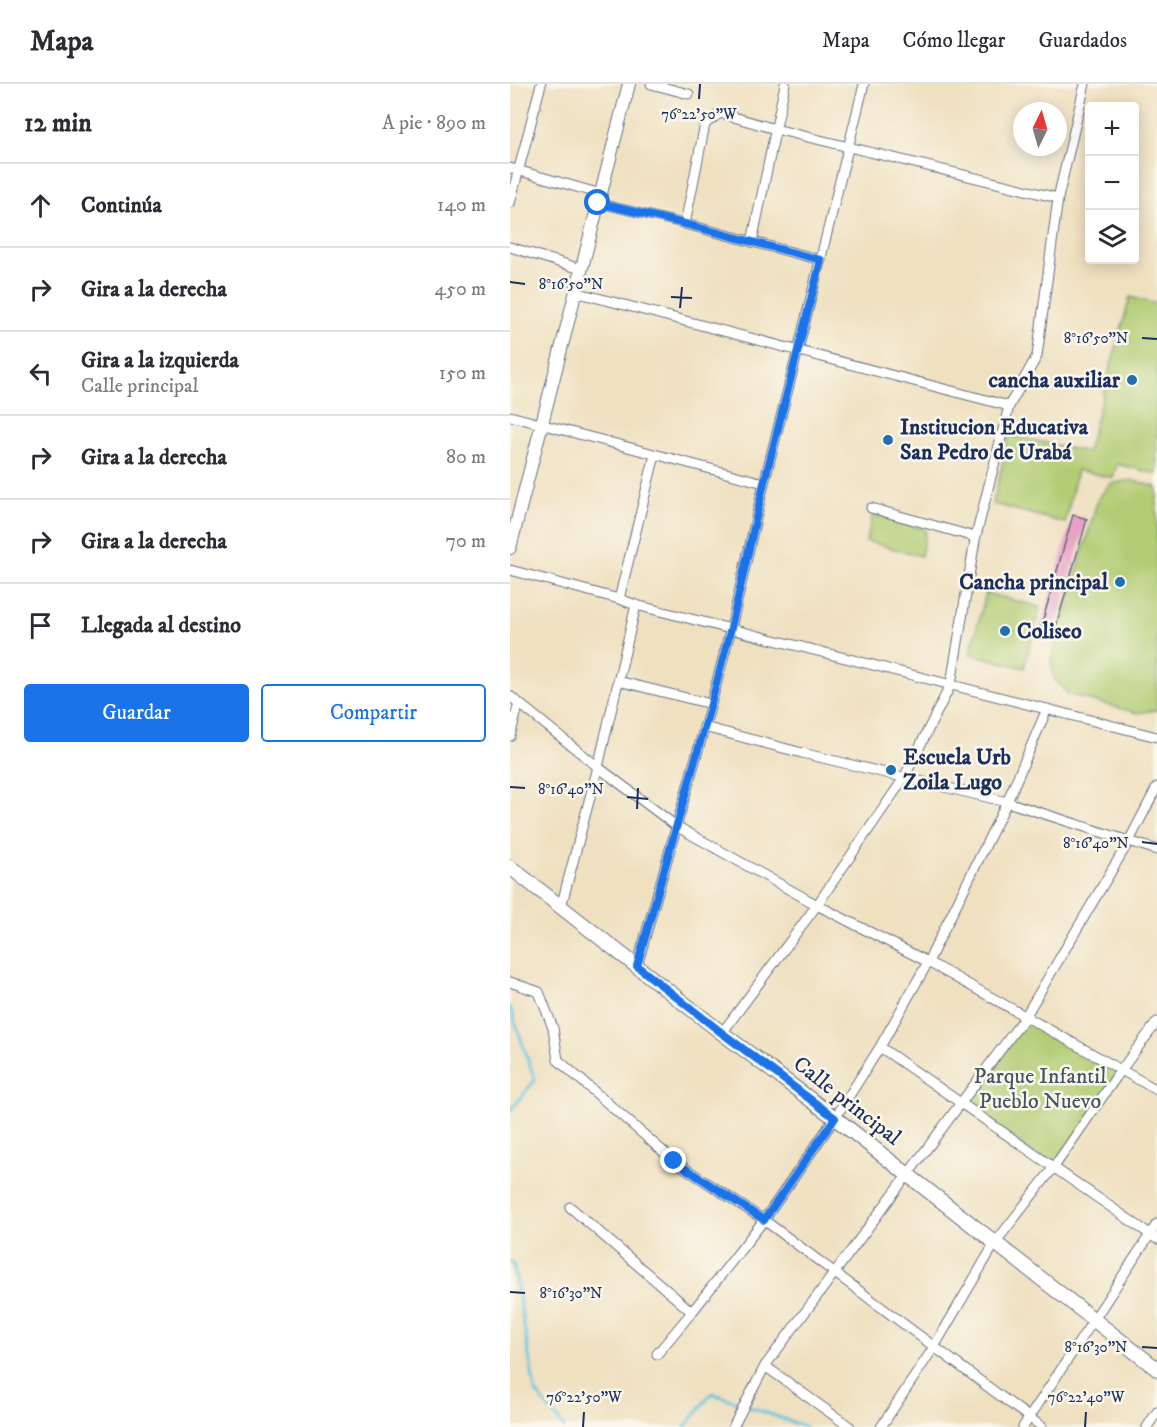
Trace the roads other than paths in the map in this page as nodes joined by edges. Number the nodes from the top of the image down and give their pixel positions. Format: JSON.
{"nodes":[{"id":1,"x":541,"y":84,"type":"edge"},
{"id":2,"x":629,"y":84,"type":"edge"},
{"id":3,"x":651,"y":84,"type":"edge"},
{"id":4,"x":785,"y":84,"type":"edge"},
{"id":5,"x":864,"y":84,"type":"edge"},
{"id":6,"x":1085,"y":84,"type":"edge"},
{"id":7,"x":690,"y":94,"type":"dead end"},
{"id":8,"x":775,"y":129,"type":"junction"},
{"id":9,"x":848,"y":147,"type":"junction"},
{"id":10,"x":514,"y":170,"type":"edge"},
{"id":11,"x":1058,"y":198,"type":"junction"},
{"id":12,"x":599,"y":199,"type":"junction"},
{"id":13,"x":510,"y":203,"type":"edge"},
{"id":14,"x":685,"y":224,"type":"junction"},
{"id":15,"x":752,"y":242,"type":"junction"},
{"id":16,"x":510,"y":247,"type":"edge"},
{"id":17,"x":821,"y":260,"type":"junction"},
{"id":18,"x":581,"y":269,"type":"junction"},
{"id":19,"x":575,"y":292,"type":"junction"},
{"id":20,"x":798,"y":351,"type":"junction"},
{"id":21,"x":1009,"y":406,"type":"junction"},
{"id":22,"x":510,"y":416,"type":"edge"},
{"id":23,"x":541,"y":424,"type":"junction"},
{"id":24,"x":655,"y":455,"type":"junction"},
{"id":25,"x":764,"y":483,"type":"junction"},
{"id":26,"x":872,"y":508,"type":"dead end"},
{"id":27,"x":975,"y":537,"type":"junction"},
{"id":28,"x":510,"y":548,"type":"edge"},
{"id":29,"x":510,"y":570,"type":"edge"},
{"id":30,"x":619,"y":598,"type":"junction"},
{"id":31,"x":636,"y":604,"type":"junction"},
{"id":32,"x":731,"y":628,"type":"junction"},
{"id":33,"x":618,"y":681,"type":"junction"},
{"id":34,"x":951,"y":684,"type":"junction"},
{"id":35,"x":510,"y":696,"type":"edge"},
{"id":36,"x":519,"y":703,"type":"junction"},
{"id":37,"x":711,"y":704,"type":"junction"},
{"id":38,"x":1047,"y":709,"type":"junction"},
{"id":39,"x":704,"y":728,"type":"junction"},
{"id":40,"x":510,"y":736,"type":"edge"},
{"id":41,"x":1157,"y":737,"type":"edge"},
{"id":42,"x":598,"y":767,"type":"junction"},
{"id":43,"x":904,"y":778,"type":"junction"},
{"id":44,"x":1157,"y":787,"type":"edge"},
{"id":45,"x":1007,"y":802,"type":"junction"},
{"id":46,"x":676,"y":826,"type":"junction"},
{"id":47,"x":1129,"y":841,"type":"junction"},
{"id":48,"x":1157,"y":850,"type":"edge"},
{"id":49,"x":510,"y":867,"type":"edge"},
{"id":50,"x":817,"y":905,"type":"junction"},
{"id":51,"x":561,"y":907,"type":"junction"},
{"id":52,"x":928,"y":962,"type":"junction"},
{"id":53,"x":637,"y":966,"type":"junction"},
{"id":54,"x":510,"y":982,"type":"edge"},
{"id":55,"x":1025,"y":1017,"type":"junction"},
{"id":56,"x":1157,"y":1022,"type":"edge"},
{"id":57,"x":722,"y":1033,"type":"junction"},
{"id":58,"x":880,"y":1047,"type":"junction"},
{"id":59,"x":1121,"y":1070,"type":"junction"},
{"id":60,"x":1157,"y":1090,"type":"edge"},
{"id":61,"x":961,"y":1103,"type":"junction"},
{"id":62,"x":835,"y":1118,"type":"junction"},
{"id":63,"x":1054,"y":1167,"type":"junction"},
{"id":64,"x":907,"y":1174,"type":"junction"},
{"id":65,"x":570,"y":1207,"type":"dead end"},
{"id":66,"x":764,"y":1220,"type":"junction"},
{"id":67,"x":1157,"y":1224,"type":"edge"},
{"id":68,"x":1154,"y":1236,"type":"edge"},
{"id":69,"x":995,"y":1243,"type":"junction"},
{"id":70,"x":834,"y":1272,"type":"junction"},
{"id":71,"x":692,"y":1312,"type":"junction"},
{"id":72,"x":1094,"y":1320,"type":"junction"},
{"id":73,"x":934,"y":1347,"type":"junction"},
{"id":74,"x":657,"y":1353,"type":"dead end"},
{"id":75,"x":765,"y":1366,"type":"junction"},
{"id":76,"x":1157,"y":1369,"type":"edge"},
{"id":77,"x":1157,"y":1412,"type":"edge"},
{"id":78,"x":1029,"y":1418,"type":"junction"},
{"id":79,"x":733,"y":1427,"type":"edge"},
{"id":80,"x":850,"y":1427,"type":"edge"},
{"id":81,"x":881,"y":1427,"type":"edge"},
{"id":82,"x":1023,"y":1427,"type":"edge"},
{"id":83,"x":1042,"y":1427,"type":"edge"},
{"id":84,"x":1147,"y":1427,"type":"edge"}],
"edges":[{"from":1,"to":10,"type":"street"},
{"from":2,"to":12,"type":"street"},
{"from":3,"to":7,"type":"street"},
{"from":4,"to":8,"type":"street"},
{"from":5,"to":9,"type":"street"},
{"from":6,"to":11,"type":"street"},
{"from":8,"to":9,"type":"street"},
{"from":8,"to":14,"type":"street"},
{"from":8,"to":15,"type":"street"},
{"from":9,"to":11,"type":"street"},
{"from":9,"to":17,"type":"street"},
{"from":10,"to":12,"type":"street"},
{"from":10,"to":13,"type":"street"},
{"from":11,"to":21,"type":"street"},
{"from":12,"to":14,"type":"street"},
{"from":12,"to":18,"type":"street"},
{"from":14,"to":15,"type":"street"},
{"from":15,"to":17,"type":"street"},
{"from":16,"to":18,"type":"street"},
{"from":17,"to":20,"type":"street"},
{"from":18,"to":19,"type":"street"},
{"from":19,"to":20,"type":"street"},
{"from":19,"to":23,"type":"street"},
{"from":20,"to":21,"type":"street"},
{"from":20,"to":25,"type":"street"},
{"from":21,"to":27,"type":"street"},
{"from":22,"to":23,"type":"street"},
{"from":23,"to":24,"type":"street"},
{"from":23,"to":28,"type":"street"},
{"from":24,"to":25,"type":"street"},
{"from":24,"to":30,"type":"street"},
{"from":25,"to":32,"type":"street"},
{"from":26,"to":27,"type":"street"},
{"from":27,"to":34,"type":"street"},
{"from":29,"to":30,"type":"street"},
{"from":30,"to":31,"type":"street"},
{"from":31,"to":32,"type":"street"},
{"from":31,"to":33,"type":"street"},
{"from":32,"to":34,"type":"street"},
{"from":32,"to":37,"type":"street"},
{"from":33,"to":37,"type":"street"},
{"from":33,"to":42,"type":"street"},
{"from":34,"to":38,"type":"street"},
{"from":34,"to":43,"type":"street"},
{"from":35,"to":36,"type":"street"},
{"from":36,"to":40,"type":"street"},
{"from":36,"to":42,"type":"street"},
{"from":37,"to":39,"type":"street"},
{"from":38,"to":41,"type":"street"},
{"from":38,"to":45,"type":"street"},
{"from":39,"to":43,"type":"street"},
{"from":39,"to":46,"type":"street"},
{"from":42,"to":46,"type":"street"},
{"from":42,"to":51,"type":"street"},
{"from":43,"to":45,"type":"street"},
{"from":43,"to":50,"type":"street"},
{"from":44,"to":47,"type":"street"},
{"from":45,"to":47,"type":"street"},
{"from":45,"to":52,"type":"street"},
{"from":46,"to":50,"type":"street"},
{"from":46,"to":53,"type":"street"},
{"from":47,"to":48,"type":"street"},
{"from":47,"to":55,"type":"street"},
{"from":49,"to":51,"type":"main road","name":"Calle principal"},
{"from":50,"to":52,"type":"street"},
{"from":50,"to":57,"type":"street"},
{"from":51,"to":53,"type":"main road","name":"Calle principal"},
{"from":52,"to":55,"type":"street"},
{"from":52,"to":58,"type":"street"},
{"from":53,"to":57,"type":"main road","name":"Calle principal"},
{"from":54,"to":66,"type":"street"},
{"from":55,"to":59,"type":"street"},
{"from":55,"to":61,"type":"street"},
{"from":56,"to":59,"type":"street"},
{"from":57,"to":62,"type":"main road","name":"Calle principal"},
{"from":58,"to":61,"type":"street"},
{"from":58,"to":62,"type":"street"},
{"from":59,"to":60,"type":"street"},
{"from":59,"to":63,"type":"street"},
{"from":61,"to":63,"type":"street"},
{"from":61,"to":64,"type":"street"},
{"from":62,"to":64,"type":"main road","name":"Calle principal"},
{"from":62,"to":66,"type":"street"},
{"from":63,"to":68,"type":"street"},
{"from":63,"to":69,"type":"street"},
{"from":64,"to":69,"type":"main road","name":"Calle principal"},
{"from":64,"to":70,"type":"street"},
{"from":65,"to":71,"type":"street"},
{"from":66,"to":70,"type":"street"},
{"from":66,"to":71,"type":"street"},
{"from":67,"to":68,"type":"street"},
{"from":68,"to":72,"type":"street"},
{"from":69,"to":72,"type":"main road","name":"Calle principal"},
{"from":69,"to":73,"type":"street"},
{"from":70,"to":73,"type":"street"},
{"from":70,"to":75,"type":"street"},
{"from":71,"to":74,"type":"street"},
{"from":72,"to":76,"type":"main road","name":"Calle principal"},
{"from":72,"to":78,"type":"street"},
{"from":73,"to":78,"type":"street"},
{"from":73,"to":81,"type":"street"},
{"from":75,"to":79,"type":"street"},
{"from":75,"to":80,"type":"street"},
{"from":77,"to":84,"type":"street"},
{"from":78,"to":82,"type":"street"},
{"from":78,"to":83,"type":"street"}]}
